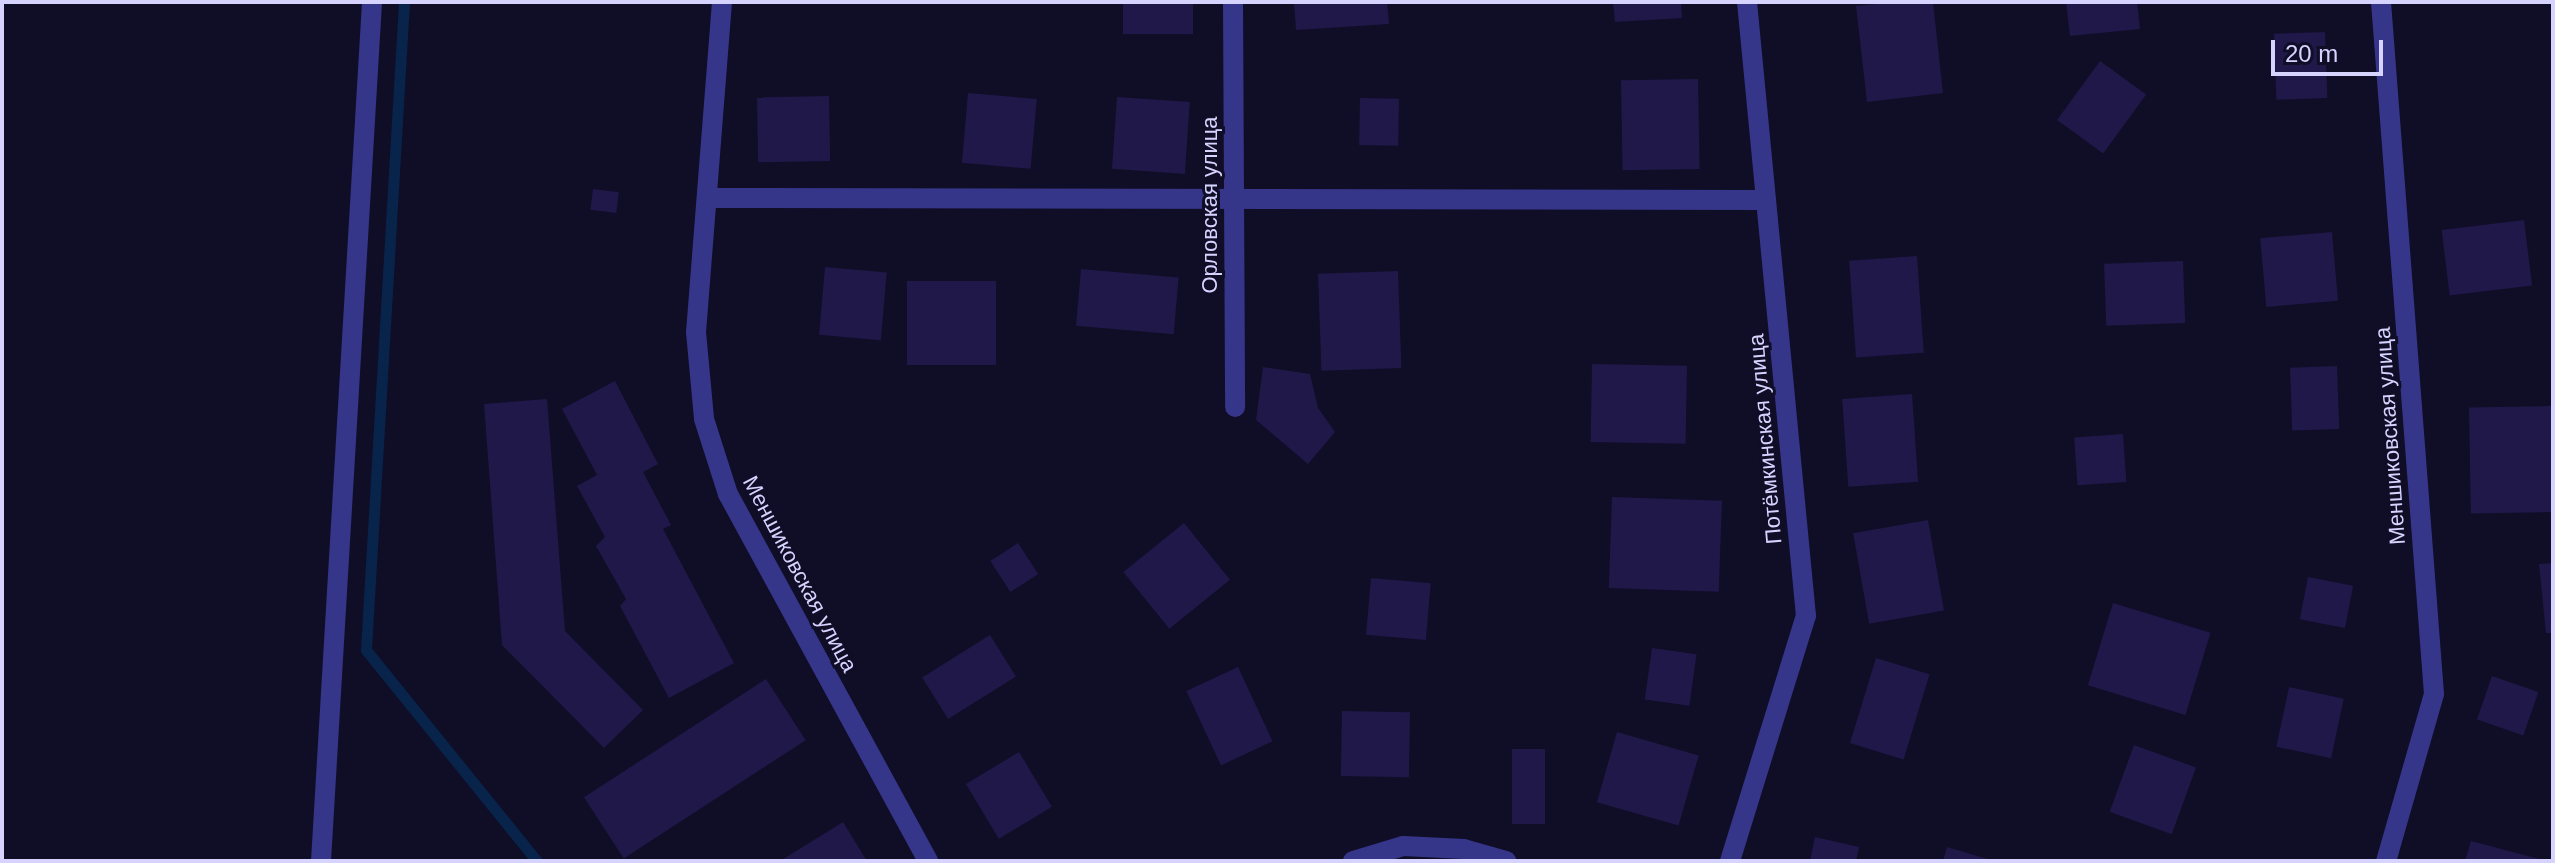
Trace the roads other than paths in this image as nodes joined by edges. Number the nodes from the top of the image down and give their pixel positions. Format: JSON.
{"nodes":[{"id":1,"x":372,"y":2,"type":"edge"},
{"id":2,"x":722,"y":2,"type":"edge"},
{"id":3,"x":1233,"y":2,"type":"edge"},
{"id":4,"x":1747,"y":2,"type":"edge"},
{"id":5,"x":2381,"y":2,"type":"edge"},
{"id":6,"x":709,"y":198,"type":"junction"},
{"id":7,"x":1234,"y":199,"type":"junction"},
{"id":8,"x":1766,"y":200,"type":"junction"},
{"id":9,"x":1235,"y":407,"type":"dead end"},
{"id":10,"x":321,"y":861,"type":"edge"},
{"id":11,"x":928,"y":861,"type":"edge"},
{"id":12,"x":1353,"y":861,"type":"edge"},
{"id":13,"x":1506,"y":861,"type":"edge"},
{"id":14,"x":1730,"y":861,"type":"edge"},
{"id":15,"x":2386,"y":861,"type":"edge"}],
"edges":[{"from":1,"to":10,"type":"street"},
{"from":2,"to":6,"type":"street","name":"Меншиковская улица"},
{"from":3,"to":7,"type":"street","name":"Орловская улица"},
{"from":4,"to":8,"type":"street","name":"Потёмкинская улица"},
{"from":5,"to":15,"type":"street","name":"Меншиковская улица"},
{"from":6,"to":7,"type":"street"},
{"from":6,"to":11,"type":"street","name":"Меншиковская улица"},
{"from":7,"to":8,"type":"street"},
{"from":7,"to":9,"type":"street","name":"Орловская улица"},
{"from":8,"to":14,"type":"street","name":"Потёмкинская улица"},
{"from":12,"to":13,"type":"street"}]}
